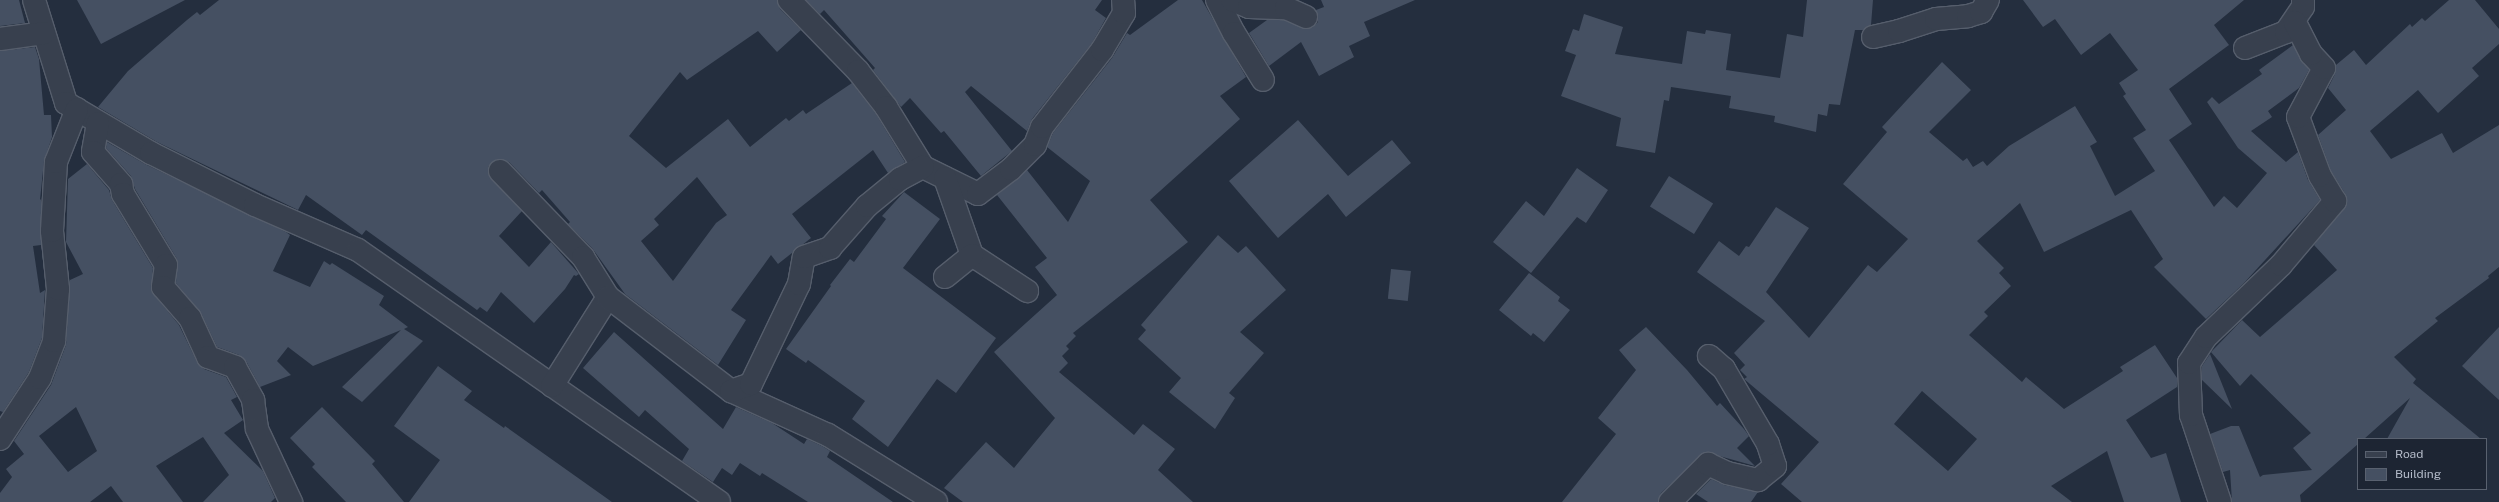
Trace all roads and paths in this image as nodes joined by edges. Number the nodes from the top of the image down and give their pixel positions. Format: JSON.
{"nodes":[{"id":1,"x":34,"y":0,"type":"edge"},
{"id":2,"x":789,"y":0,"type":"edge"},
{"id":3,"x":1123,"y":0,"type":"edge"},
{"id":4,"x":1217,"y":0,"type":"edge"},
{"id":5,"x":1232,"y":0,"type":"edge"},
{"id":6,"x":1988,"y":0,"type":"edge"},
{"id":7,"x":2303,"y":0,"type":"edge"},
{"id":8,"x":1306,"y":17,"type":"dead end"},
{"id":9,"x":2295,"y":22,"type":"junction"},
{"id":10,"x":44,"y":34,"type":"junction"},
{"id":11,"x":1873,"y":37,"type":"dead end"},
{"id":12,"x":0,"y":39,"type":"edge"},
{"id":13,"x":2245,"y":48,"type":"dead end"},
{"id":14,"x":1263,"y":80,"type":"dead end"},
{"id":15,"x":76,"y":109,"type":"junction"},
{"id":16,"x":98,"y":123,"type":"junction"},
{"id":17,"x":923,"y":167,"type":"junction"},
{"id":18,"x":500,"y":171,"type":"dead end"},
{"id":19,"x":945,"y":178,"type":"junction"},
{"id":20,"x":972,"y":254,"type":"junction"},
{"id":21,"x":945,"y":277,"type":"dead end"},
{"id":22,"x":1027,"y":291,"type":"dead end"},
{"id":23,"x":608,"y":297,"type":"junction"},
{"id":24,"x":1709,"y":356,"type":"dead end"},
{"id":25,"x":552,"y":386,"type":"junction"},
{"id":26,"x":731,"y":391,"type":"junction"},
{"id":27,"x":0,"y":438,"type":"edge"},
{"id":28,"x":291,"y":502,"type":"edge"},
{"id":29,"x":719,"y":502,"type":"edge"},
{"id":30,"x":936,"y":502,"type":"edge"},
{"id":31,"x":1670,"y":502,"type":"edge"},
{"id":32,"x":2220,"y":502,"type":"edge"}],
"edges":[{"from":1,"to":10,"type":"street"},
{"from":2,"to":17,"type":"street"},
{"from":3,"to":19,"type":"street"},
{"from":4,"to":14,"type":"street"},
{"from":5,"to":8,"type":"street"},
{"from":6,"to":11,"type":"street"},
{"from":7,"to":9,"type":"street"},
{"from":9,"to":13,"type":"street"},
{"from":9,"to":32,"type":"street"},
{"from":10,"to":12,"type":"street"},
{"from":10,"to":15,"type":"street"},
{"from":15,"to":16,"type":"street"},
{"from":15,"to":27,"type":"street"},
{"from":16,"to":25,"type":"street"},
{"from":16,"to":28,"type":"street"},
{"from":17,"to":19,"type":"street"},
{"from":17,"to":26,"type":"street"},
{"from":18,"to":23,"type":"street"},
{"from":19,"to":20,"type":"street"},
{"from":20,"to":21,"type":"street"},
{"from":20,"to":22,"type":"street"},
{"from":23,"to":25,"type":"street"},
{"from":23,"to":26,"type":"street"},
{"from":24,"to":31,"type":"street"},
{"from":25,"to":29,"type":"street"},
{"from":26,"to":30,"type":"street"}]}
